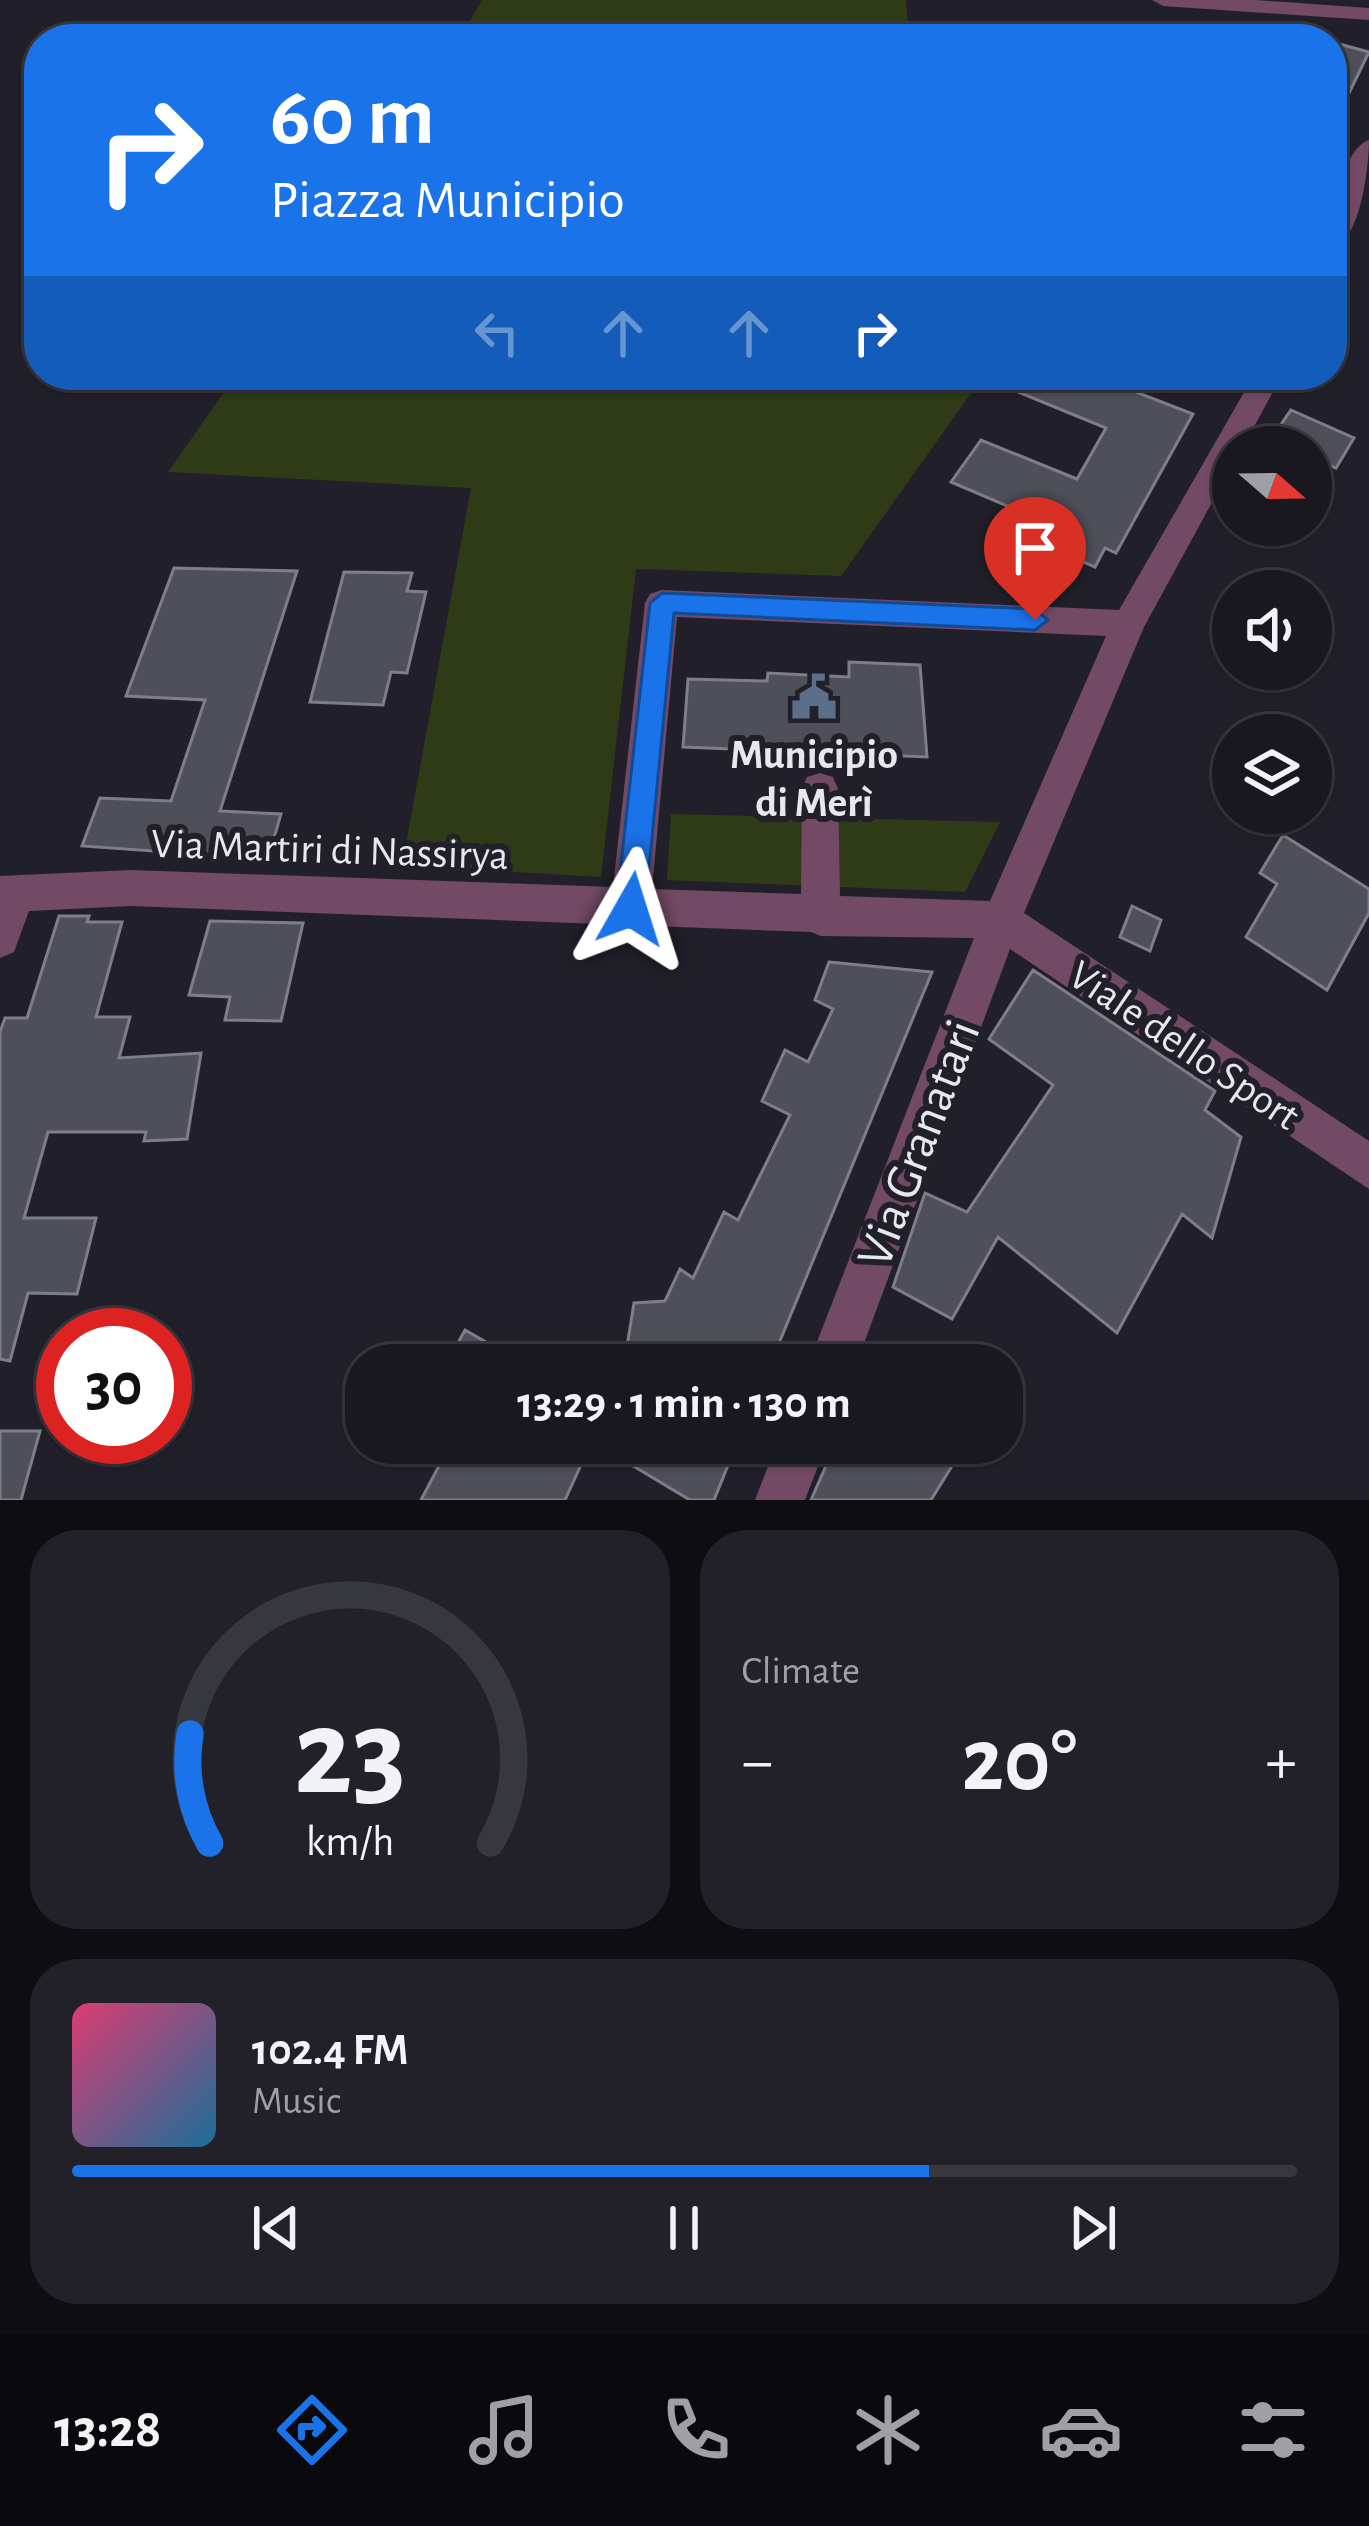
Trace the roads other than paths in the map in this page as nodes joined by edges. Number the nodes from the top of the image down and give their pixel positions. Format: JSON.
{"nodes":[{"id":1,"x":1163,"y":0,"type":"edge"},
{"id":2,"x":1369,"y":14,"type":"edge"},
{"id":3,"x":1369,"y":147,"type":"edge"},
{"id":4,"x":1347,"y":203,"type":"edge"},
{"id":5,"x":1260,"y":390,"type":"edge"},
{"id":6,"x":1128,"y":624,"type":"junction"},
{"id":7,"x":820,"y":789,"type":"dead end"},
{"id":8,"x":8,"y":895,"type":"edge"},
{"id":9,"x":631,"y":909,"type":"junction"},
{"id":10,"x":820,"y":917,"type":"junction"},
{"id":11,"x":1001,"y":920,"type":"junction"},
{"id":12,"x":0,"y":940,"type":"edge"},
{"id":13,"x":1369,"y":1168,"type":"edge"},
{"id":14,"x":840,"y":1344,"type":"edge"},
{"id":15,"x":794,"y":1464,"type":"edge"},
{"id":16,"x":780,"y":1500,"type":"edge"}],
"edges":[{"from":1,"to":2,"type":"street"},
{"from":3,"to":4,"type":"street"},
{"from":5,"to":6,"type":"street","name":"Via Granatari"},
{"from":6,"to":9,"type":"street"},
{"from":6,"to":11,"type":"street","name":"Via Granatari"},
{"from":7,"to":10,"type":"street"},
{"from":8,"to":9,"type":"street","name":"Via Martiri di Nassirya"},
{"from":8,"to":12,"type":"street"},
{"from":9,"to":10,"type":"street","name":"Via Martiri di Nassirya"},
{"from":10,"to":11,"type":"street","name":"Via Martiri di Nassirya"},
{"from":11,"to":13,"type":"street","name":"Viale dello Sport"},
{"from":11,"to":14,"type":"street","name":"Via Granatari"},
{"from":15,"to":16,"type":"street"}]}
